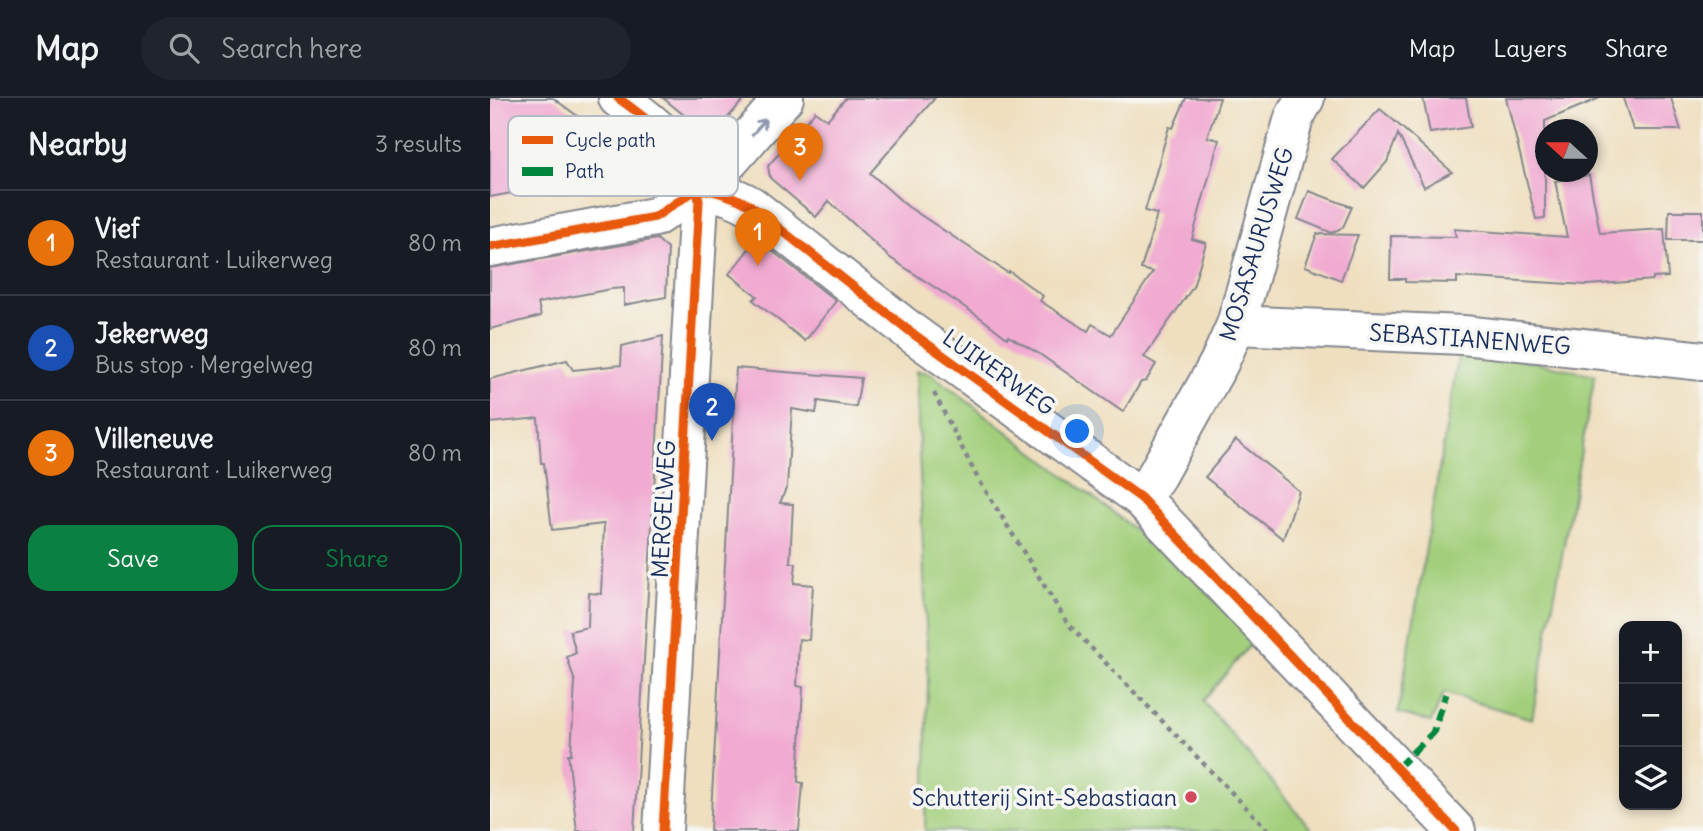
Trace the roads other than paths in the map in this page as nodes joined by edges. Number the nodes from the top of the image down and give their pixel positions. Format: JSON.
{"nodes":[{"id":1,"x":618,"y":98,"type":"edge"},
{"id":2,"x":784,"y":98,"type":"edge"},
{"id":3,"x":1305,"y":98,"type":"edge"},
{"id":4,"x":641,"y":116,"type":"edge"},
{"id":5,"x":738,"y":151,"type":"edge"},
{"id":6,"x":686,"y":196,"type":"edge"},
{"id":7,"x":698,"y":196,"type":"edge"},
{"id":8,"x":734,"y":196,"type":"edge"},
{"id":9,"x":490,"y":247,"type":"edge"},
{"id":10,"x":1236,"y":325,"type":"junction"},
{"id":11,"x":1703,"y":361,"type":"edge"},
{"id":12,"x":1141,"y":498,"type":"junction"},
{"id":13,"x":663,"y":831,"type":"edge"},
{"id":14,"x":1456,"y":831,"type":"edge"}],
"edges":[{"from":1,"to":4,"type":"street"},
{"from":5,"to":2,"type":"street","one_way":true},
{"from":3,"to":10,"type":"street","name":"MOSASAURUSWEG"},
{"from":6,"to":9,"type":"street"},
{"from":7,"to":13,"type":"street","name":"MERGELWEG"},
{"from":8,"to":12,"type":"street","name":"LUIKERWEG"},
{"from":10,"to":11,"type":"street","name":"SEBASTIANENWEG"},
{"from":10,"to":12,"type":"street","name":"MOSASAURUSWEG"},
{"from":12,"to":14,"type":"street","name":"LUIKERWEG"}]}
